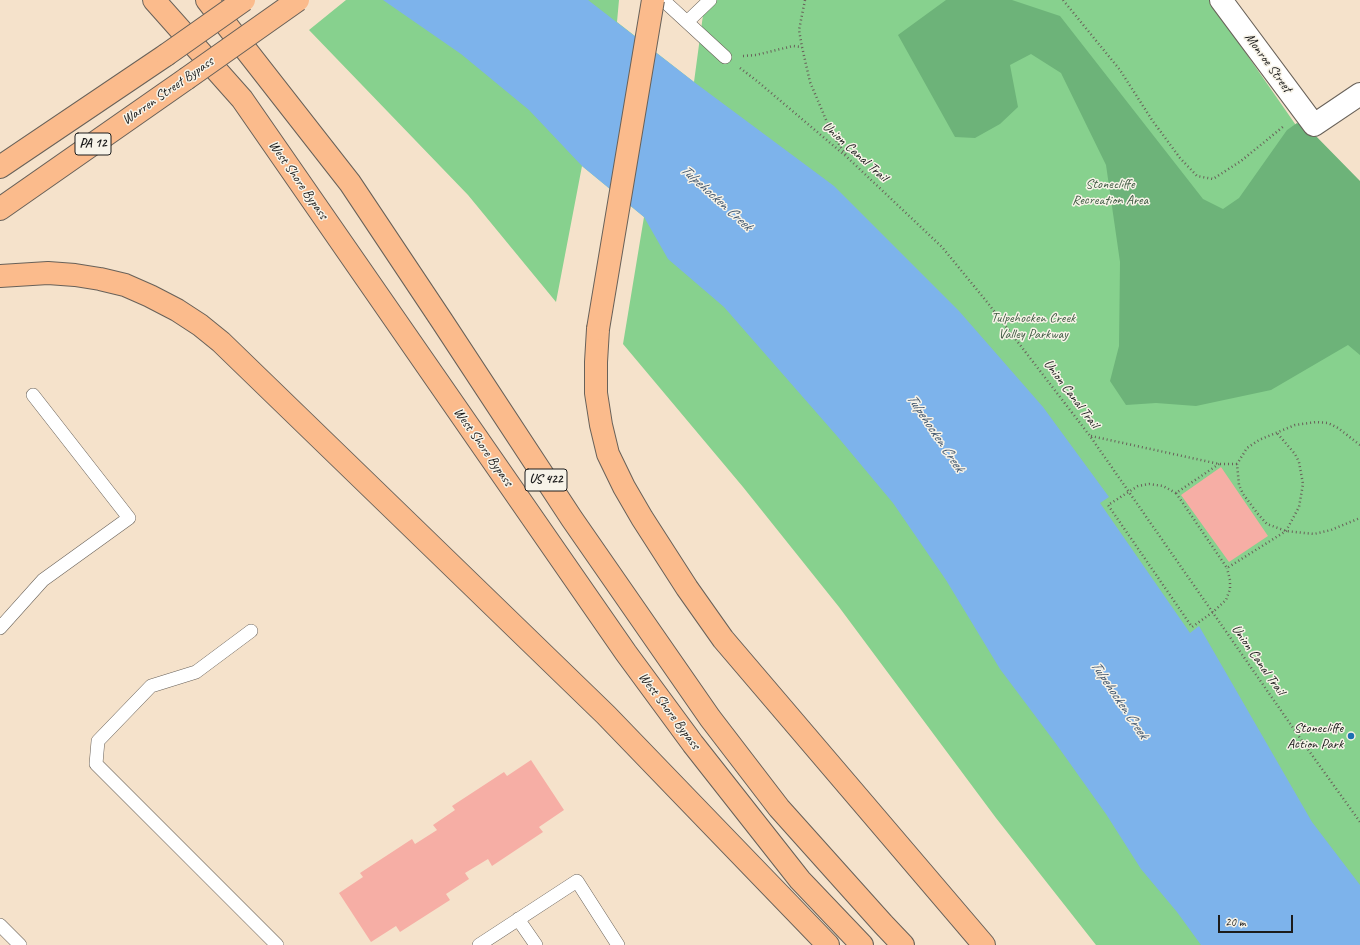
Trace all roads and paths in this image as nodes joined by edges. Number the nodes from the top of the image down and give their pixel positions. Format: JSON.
{"nodes":[{"id":1,"x":154,"y":0,"type":"edge"},
{"id":2,"x":207,"y":0,"type":"edge"},
{"id":3,"x":244,"y":0,"type":"edge"},
{"id":4,"x":298,"y":0,"type":"edge"},
{"id":5,"x":653,"y":0,"type":"edge"},
{"id":6,"x":663,"y":0,"type":"edge"},
{"id":7,"x":710,"y":0,"type":"edge"},
{"id":8,"x":805,"y":0,"type":"edge"},
{"id":9,"x":1063,"y":0,"type":"edge"},
{"id":10,"x":1221,"y":0,"type":"edge"},
{"id":11,"x":687,"y":22,"type":"junction"},
{"id":12,"x":802,"y":47,"type":"junction"},
{"id":13,"x":725,"y":57,"type":"junction"},
{"id":14,"x":1360,"y":94,"type":"edge"},
{"id":15,"x":1308,"y":118,"type":"junction"},
{"id":16,"x":848,"y":158,"type":"junction"},
{"id":17,"x":0,"y":167,"type":"edge"},
{"id":18,"x":0,"y":209,"type":"edge"},
{"id":19,"x":0,"y":276,"type":"edge"},
{"id":20,"x":33,"y":395,"type":"dead end"},
{"id":21,"x":1277,"y":433,"type":"junction"},
{"id":22,"x":1090,"y":436,"type":"junction"},
{"id":23,"x":1360,"y":445,"type":"edge"},
{"id":24,"x":1218,"y":464,"type":"junction"},
{"id":25,"x":1237,"y":464,"type":"junction"},
{"id":26,"x":1129,"y":493,"type":"junction"},
{"id":27,"x":1176,"y":493,"type":"junction"},
{"id":28,"x":1360,"y":518,"type":"edge"},
{"id":29,"x":1286,"y":531,"type":"junction"},
{"id":30,"x":1227,"y":568,"type":"junction"},
{"id":31,"x":1213,"y":612,"type":"junction"},
{"id":32,"x":0,"y":628,"type":"edge"},
{"id":33,"x":250,"y":632,"type":"dead end"},
{"id":34,"x":1360,"y":822,"type":"edge"},
{"id":35,"x":518,"y":919,"type":"junction"},
{"id":36,"x":0,"y":924,"type":"edge"},
{"id":37,"x":20,"y":945,"type":"edge"},
{"id":38,"x":277,"y":945,"type":"edge"},
{"id":39,"x":479,"y":945,"type":"edge"},
{"id":40,"x":536,"y":945,"type":"edge"},
{"id":41,"x":618,"y":945,"type":"edge"},
{"id":42,"x":828,"y":945,"type":"edge"},
{"id":43,"x":862,"y":945,"type":"edge"},
{"id":44,"x":903,"y":945,"type":"edge"},
{"id":45,"x":984,"y":945,"type":"edge"}],
"edges":[{"from":1,"to":43,"type":"highway","name":"West Shore Bypass"},
{"from":2,"to":44,"type":"highway","name":"West Shore Bypass","number":"US 422"},
{"from":3,"to":17,"type":"highway","number":"PA 12","bridge":true},
{"from":4,"to":18,"type":"highway","name":"Warren Street Bypass","number":"PA 12","bridge":true},
{"from":5,"to":45,"type":"highway","bridge":true},
{"from":6,"to":11,"type":"lane"},
{"from":7,"to":11,"type":"lane"},
{"from":8,"to":12,"type":"path"},
{"from":9,"to":15,"type":"path"},
{"from":10,"to":15,"type":"street","name":"Monroe Street"},
{"from":11,"to":13,"type":"lane"},
{"from":12,"to":13,"type":"path"},
{"from":12,"to":16,"type":"path"},
{"from":13,"to":16,"type":"path","name":"Union Canal Trail"},
{"from":14,"to":15,"type":"street"},
{"from":16,"to":22,"type":"path","name":"Union Canal Trail"},
{"from":19,"to":42,"type":"highway"},
{"from":20,"to":32,"type":"lane"},
{"from":21,"to":23,"type":"path"},
{"from":21,"to":25,"type":"path"},
{"from":21,"to":29,"type":"path"},
{"from":22,"to":24,"type":"path"},
{"from":22,"to":26,"type":"path","name":"Union Canal Trail"},
{"from":24,"to":25,"type":"path"},
{"from":24,"to":27,"type":"path"},
{"from":25,"to":29,"type":"path"},
{"from":26,"to":27,"type":"path"},
{"from":26,"to":31,"type":"path","name":"Union Canal Trail"},
{"from":26,"to":31,"type":"path"},
{"from":27,"to":30,"type":"path"},
{"from":28,"to":29,"type":"path"},
{"from":29,"to":30,"type":"path"},
{"from":30,"to":31,"type":"path"},
{"from":31,"to":34,"type":"path","name":"Union Canal Trail"},
{"from":33,"to":38,"type":"lane"},
{"from":35,"to":39,"type":"lane"},
{"from":35,"to":40,"type":"lane"},
{"from":35,"to":41,"type":"lane"},
{"from":36,"to":37,"type":"lane"}]}
